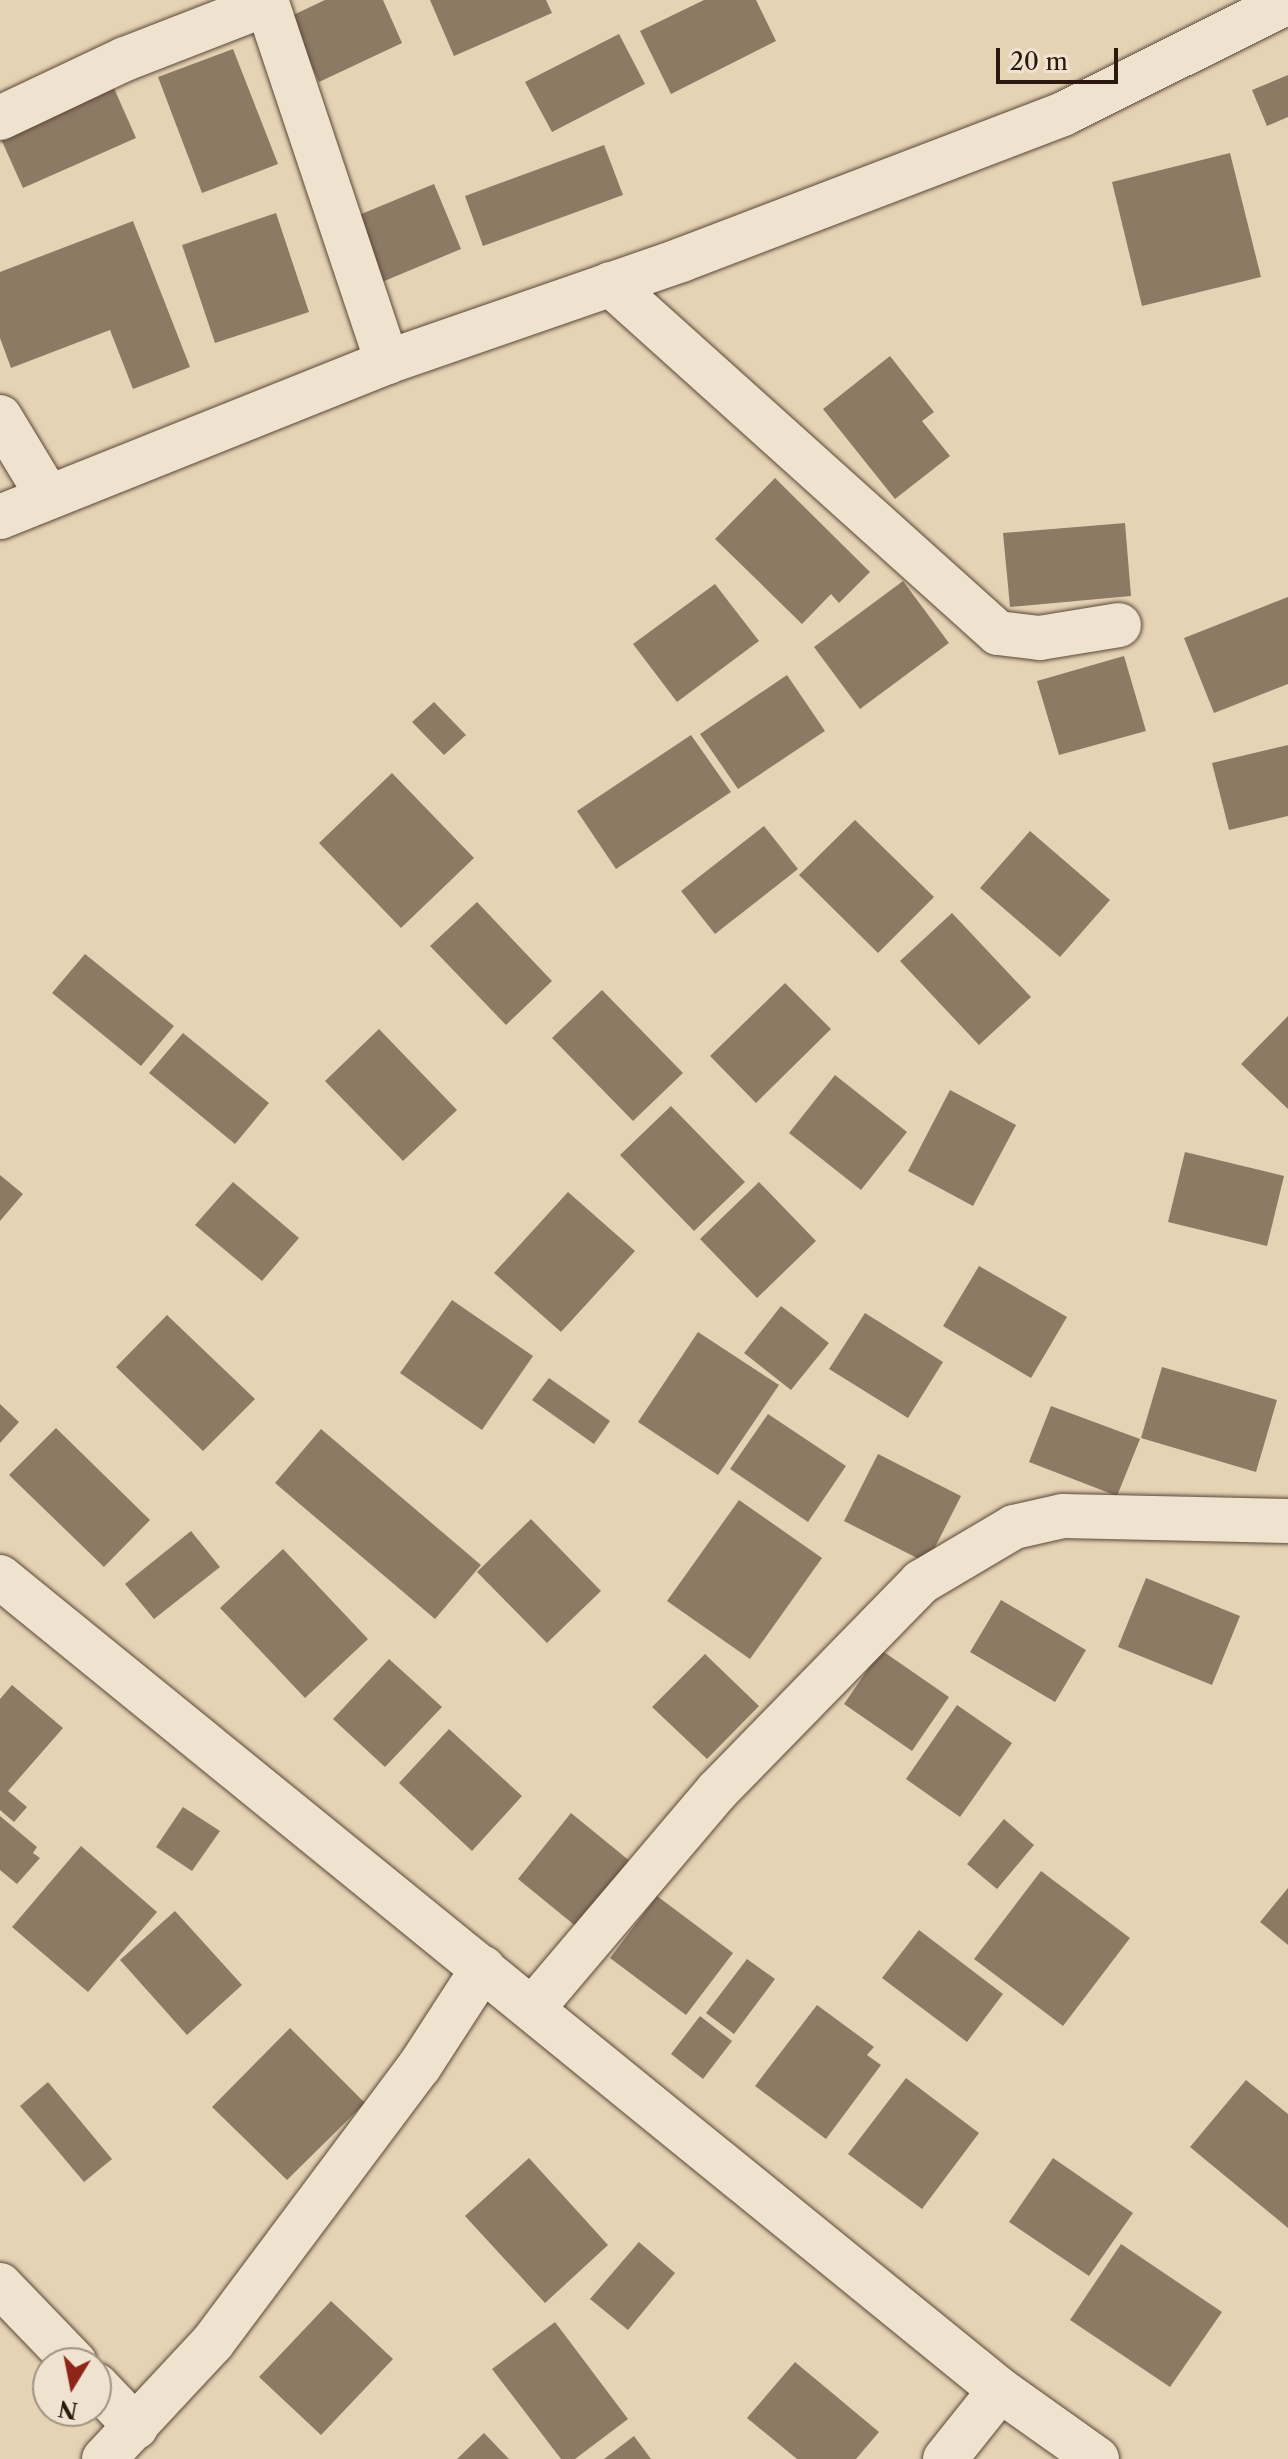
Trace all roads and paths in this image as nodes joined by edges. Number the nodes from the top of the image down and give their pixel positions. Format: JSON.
{"nodes":[{"id":1,"x":266,"y":2,"type":"edge"},
{"id":2,"x":1288,"y":2,"type":"edge"},
{"id":3,"x":0,"y":118,"type":"edge"},
{"id":4,"x":610,"y":284,"type":"junction"},
{"id":5,"x":387,"y":362,"type":"junction"},
{"id":6,"x":0,"y":417,"type":"edge"},
{"id":7,"x":47,"y":495,"type":"junction"},
{"id":8,"x":0,"y":517,"type":"edge"},
{"id":9,"x":1119,"y":625,"type":"dead end"},
{"id":10,"x":1288,"y":1521,"type":"edge"},
{"id":11,"x":0,"y":1577,"type":"edge"},
{"id":12,"x":483,"y":1968,"type":"junction"},
{"id":13,"x":533,"y":2008,"type":"junction"},
{"id":14,"x":0,"y":2285,"type":"edge"},
{"id":15,"x":60,"y":2347,"type":"edge"},
{"id":16,"x":1000,"y":2390,"type":"junction"},
{"id":17,"x":112,"y":2402,"type":"edge"},
{"id":18,"x":136,"y":2427,"type":"junction"},
{"id":19,"x":104,"y":2459,"type":"edge"},
{"id":20,"x":945,"y":2459,"type":"edge"},
{"id":21,"x":1097,"y":2459,"type":"edge"}],
"edges":[{"from":1,"to":3,"type":"street"},
{"from":1,"to":5,"type":"street"},
{"from":2,"to":4,"type":"street"},
{"from":4,"to":5,"type":"street"},
{"from":4,"to":9,"type":"street"},
{"from":5,"to":7,"type":"street"},
{"from":6,"to":7,"type":"street"},
{"from":7,"to":8,"type":"street"},
{"from":10,"to":13,"type":"street"},
{"from":11,"to":12,"type":"street"},
{"from":12,"to":13,"type":"street"},
{"from":12,"to":18,"type":"street"},
{"from":13,"to":16,"type":"street"},
{"from":14,"to":15,"type":"street"},
{"from":16,"to":20,"type":"street"},
{"from":16,"to":21,"type":"street"},
{"from":17,"to":18,"type":"street"},
{"from":18,"to":19,"type":"street"}]}
